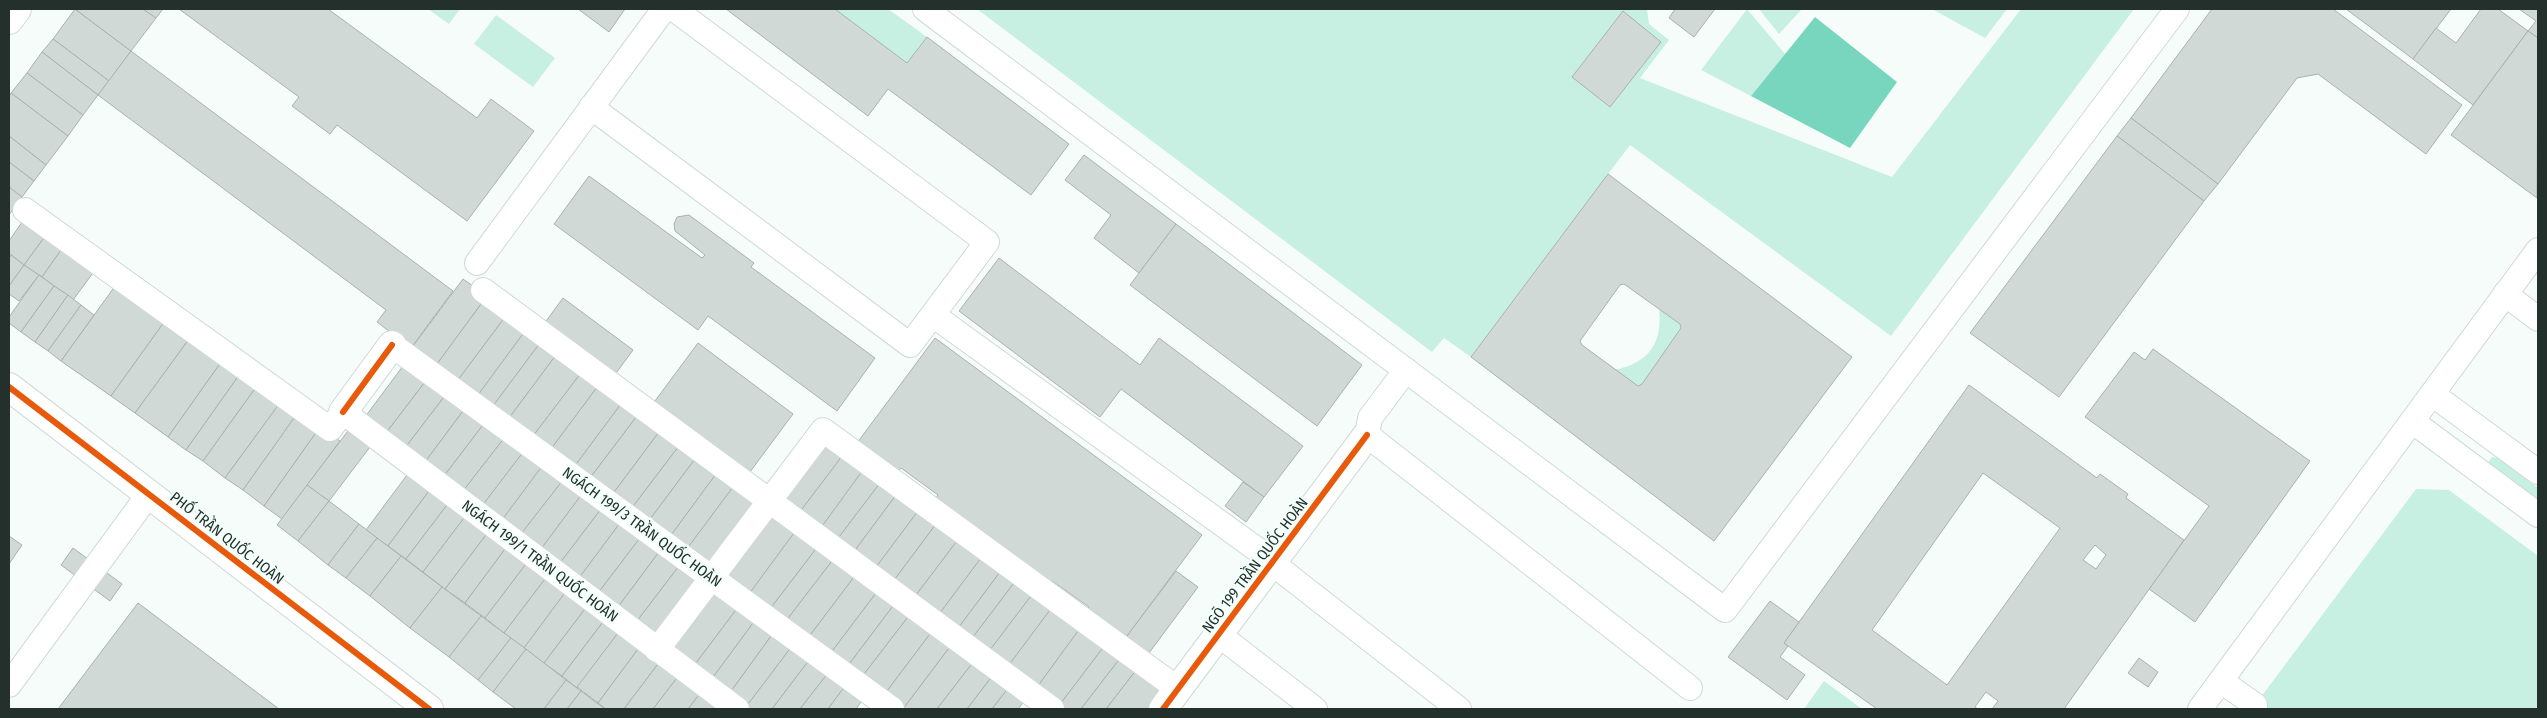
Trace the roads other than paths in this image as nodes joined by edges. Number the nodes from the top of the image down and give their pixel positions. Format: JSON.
{"nodes":[{"id":1,"x":17,"y":9,"type":"edge"},
{"id":2,"x":664,"y":9,"type":"edge"},
{"id":3,"x":674,"y":9,"type":"edge"},
{"id":4,"x":925,"y":9,"type":"edge"},
{"id":5,"x":2178,"y":9,"type":"edge"},
{"id":6,"x":9,"y":20,"type":"edge"},
{"id":7,"x":591,"y":107,"type":"junction"},
{"id":8,"x":25,"y":210,"type":"dead end"},
{"id":9,"x":2538,"y":250,"type":"edge"},
{"id":10,"x":477,"y":262,"type":"dead end"},
{"id":11,"x":483,"y":290,"type":"dead end"},
{"id":12,"x":2505,"y":294,"type":"junction"},
{"id":13,"x":933,"y":315,"type":"junction"},
{"id":14,"x":2538,"y":319,"type":"edge"},
{"id":15,"x":392,"y":345,"type":"joint"},
{"id":16,"x":1406,"y":370,"type":"junction"},
{"id":17,"x":9,"y":387,"type":"edge"},
{"id":18,"x":2432,"y":394,"type":"junction"},
{"id":19,"x":343,"y":412,"type":"junction"},
{"id":20,"x":2412,"y":421,"type":"junction"},
{"id":21,"x":1367,"y":435,"type":"junction"},
{"id":22,"x":2538,"y":472,"type":"edge"},
{"id":23,"x":149,"y":494,"type":"junction"},
{"id":24,"x":770,"y":502,"type":"junction"},
{"id":25,"x":2538,"y":515,"type":"edge"},
{"id":26,"x":1272,"y":562,"type":"junction"},
{"id":27,"x":713,"y":578,"type":"junction"},
{"id":28,"x":1218,"y":635,"type":"junction"},
{"id":29,"x":657,"y":650,"type":"junction"},
{"id":30,"x":2221,"y":681,"type":"junction"},
{"id":31,"x":9,"y":684,"type":"edge"},
{"id":32,"x":1690,"y":688,"type":"dead end"},
{"id":33,"x":1170,"y":699,"type":"edge"},
{"id":34,"x":2255,"y":705,"type":"dead end"},
{"id":35,"x":429,"y":709,"type":"edge"},
{"id":36,"x":737,"y":709,"type":"edge"},
{"id":37,"x":892,"y":709,"type":"edge"},
{"id":38,"x":1052,"y":709,"type":"edge"},
{"id":39,"x":1315,"y":709,"type":"edge"},
{"id":40,"x":1459,"y":709,"type":"edge"},
{"id":41,"x":2200,"y":709,"type":"edge"}],
"edges":[{"from":1,"to":6,"type":"street"},
{"from":2,"to":7,"type":"lane"},
{"from":3,"to":13,"type":"lane"},
{"from":4,"to":16,"type":"lane"},
{"from":5,"to":16,"type":"lane"},
{"from":7,"to":10,"type":"lane"},
{"from":7,"to":13,"type":"lane"},
{"from":8,"to":19,"type":"lane"},
{"from":9,"to":12,"type":"lane"},
{"from":11,"to":24,"type":"lane"},
{"from":12,"to":14,"type":"lane"},
{"from":12,"to":18,"type":"lane"},
{"from":13,"to":26,"type":"lane"},
{"from":15,"to":19,"type":"street"},
{"from":15,"to":27,"type":"lane","name":"NGÁCH 199/3 TRẦN QUỐC HOÀN"},
{"from":16,"to":21,"type":"lane"},
{"from":17,"to":23,"type":"street","name":"PHỐ TRẦN QUỐC HOÀN"},
{"from":18,"to":20,"type":"lane"},
{"from":18,"to":22,"type":"lane"},
{"from":19,"to":29,"type":"lane","name":"NGÁCH 199/1 TRẦN QUỐC HOÀN"},
{"from":20,"to":25,"type":"lane"},
{"from":20,"to":30,"type":"lane"},
{"from":21,"to":26,"type":"street","name":"NGÕ 199 TRẦN QUỐC HOÀN"},
{"from":21,"to":32,"type":"lane"},
{"from":23,"to":31,"type":"lane"},
{"from":23,"to":35,"type":"street","name":"PHỐ TRẦN QUỐC HOÀN"},
{"from":24,"to":27,"type":"lane"},
{"from":24,"to":33,"type":"lane"},
{"from":24,"to":38,"type":"lane"},
{"from":26,"to":28,"type":"street","name":"NGÕ 199 TRẦN QUỐC HOÀN"},
{"from":26,"to":40,"type":"lane"},
{"from":27,"to":29,"type":"lane"},
{"from":27,"to":37,"type":"lane","name":"NGÁCH 199/3 TRẦN QUỐC HOÀN"},
{"from":28,"to":33,"type":"street","name":"NGÕ 199 TRẦN QUỐC HOÀN"},
{"from":28,"to":39,"type":"lane"},
{"from":29,"to":36,"type":"lane","name":"NGÁCH 199/1 TRẦN QUỐC HOÀN"},
{"from":30,"to":34,"type":"lane"},
{"from":30,"to":41,"type":"lane"}]}
